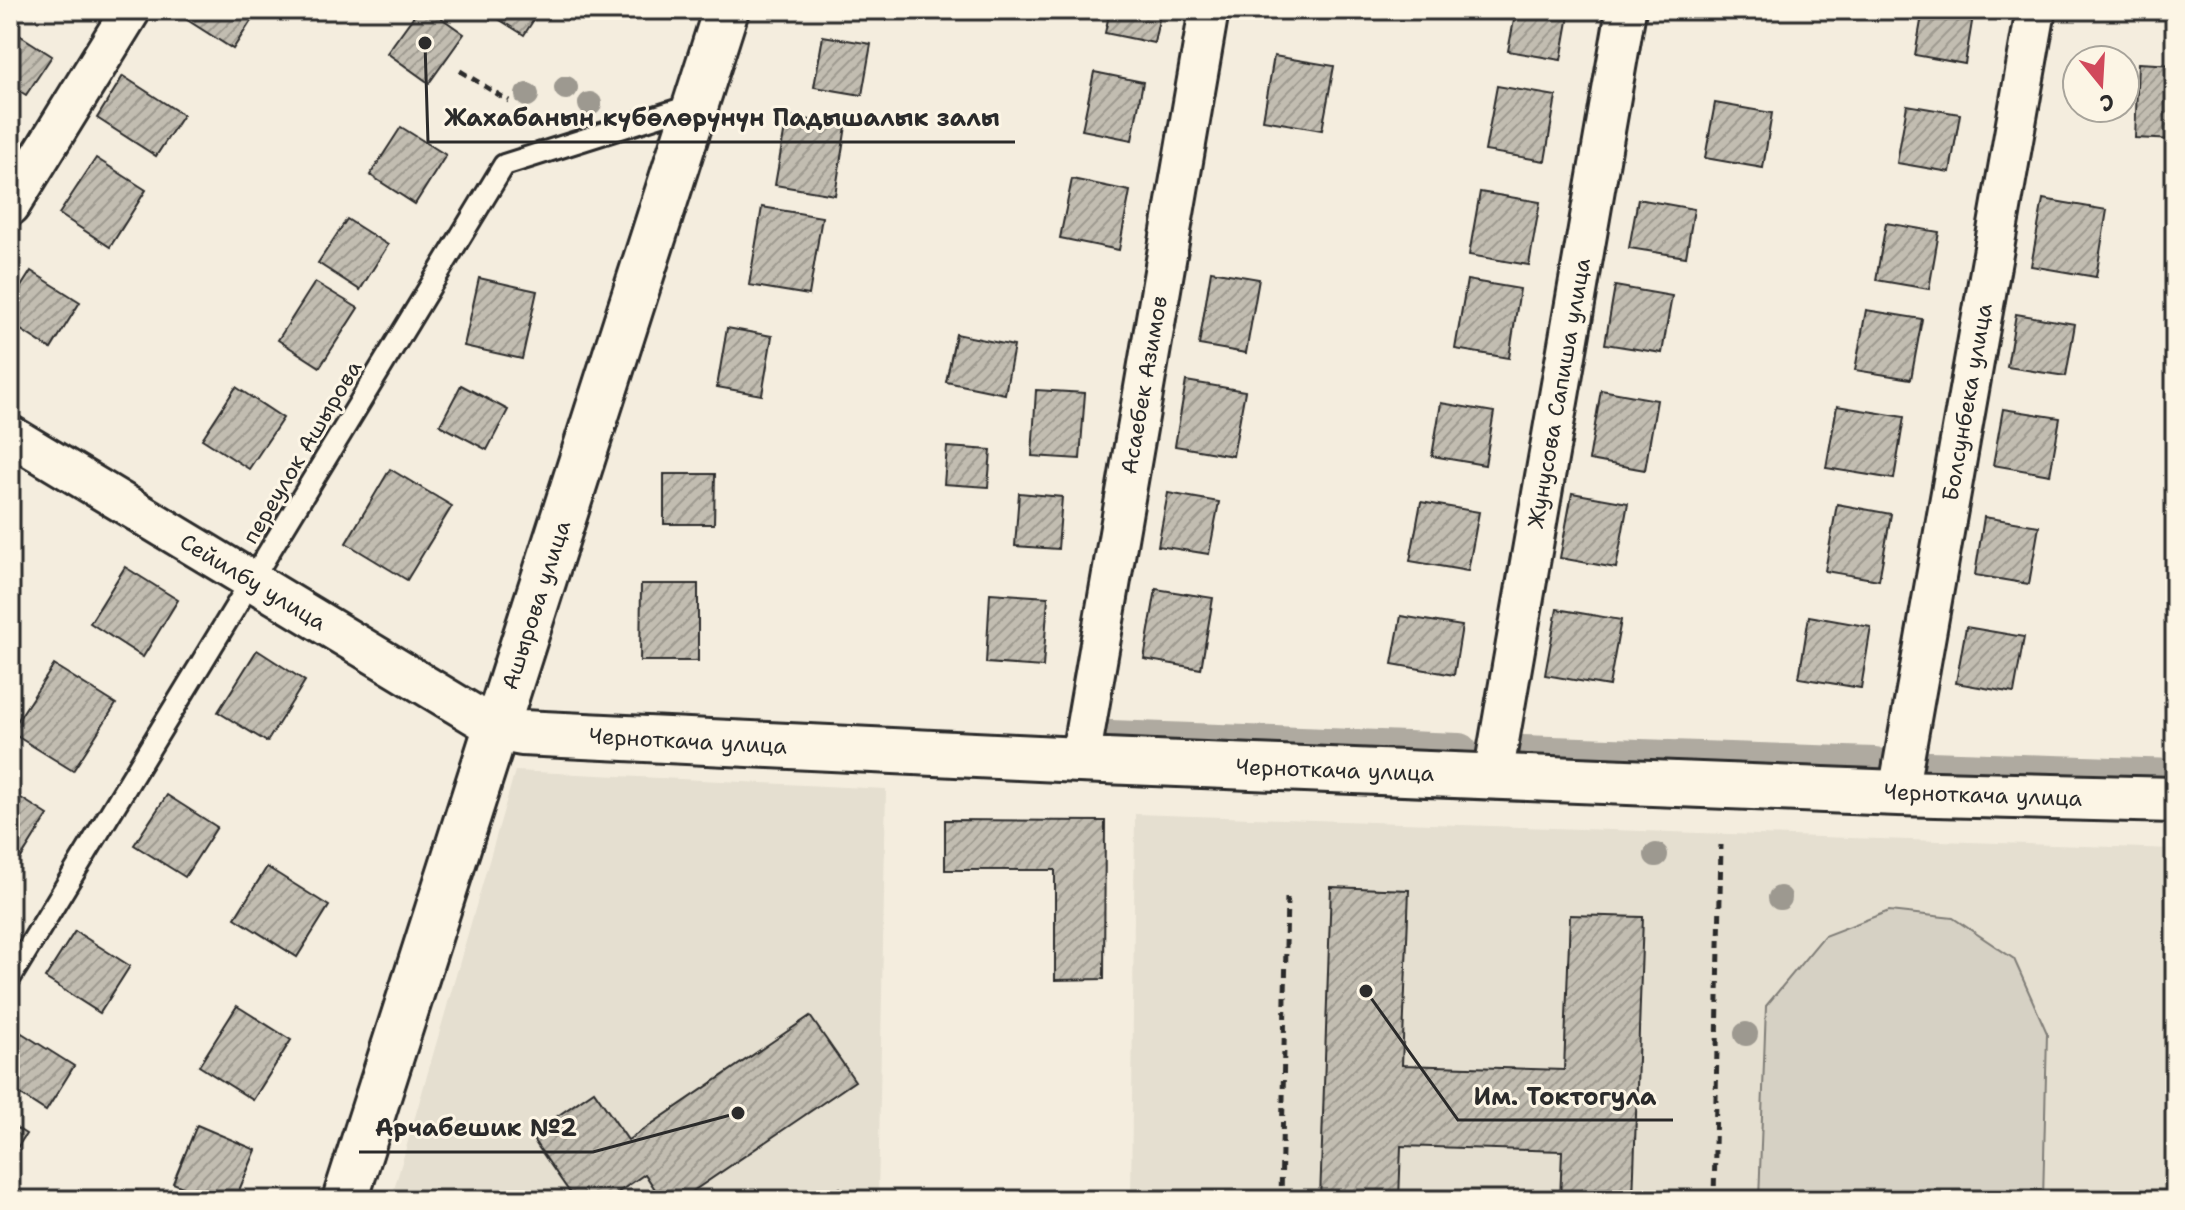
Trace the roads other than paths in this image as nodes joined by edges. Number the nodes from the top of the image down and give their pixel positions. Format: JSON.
{"nodes":[{"id":1,"x":131,"y":10,"type":"edge"},
{"id":2,"x":726,"y":10,"type":"edge"},
{"id":3,"x":1209,"y":10,"type":"edge"},
{"id":4,"x":1626,"y":10,"type":"edge"},
{"id":5,"x":2036,"y":10,"type":"edge"},
{"id":6,"x":697,"y":104,"type":"junction"},
{"id":7,"x":10,"y":206,"type":"edge"},
{"id":8,"x":10,"y":435,"type":"edge"},
{"id":9,"x":251,"y":581,"type":"junction"},
{"id":10,"x":496,"y":728,"type":"junction"},
{"id":11,"x":1080,"y":760,"type":"junction"},
{"id":12,"x":1493,"y":776,"type":"junction"},
{"id":13,"x":1898,"y":793,"type":"junction"},
{"id":14,"x":2175,"y":800,"type":"edge"},
{"id":15,"x":10,"y":978,"type":"edge"},
{"id":16,"x":345,"y":1200,"type":"edge"}],
"edges":[{"from":1,"to":7,"type":"street"},
{"from":2,"to":6,"type":"street","name":"Ашырова улица"},
{"from":3,"to":11,"type":"street","name":"Асаебек Азимов"},
{"from":4,"to":12,"type":"street","name":"Жунусова Сапиша улица"},
{"from":5,"to":13,"type":"street","name":"Болсунбека улица"},
{"from":6,"to":9,"type":"lane","name":"переулок Ашырова"},
{"from":6,"to":10,"type":"street","name":"Ашырова улица"},
{"from":8,"to":9,"type":"street","name":"Сейилбу улица"},
{"from":9,"to":10,"type":"street","name":"Сейилбу улица"},
{"from":9,"to":15,"type":"lane","name":"переулок Ашырова"},
{"from":10,"to":11,"type":"street","name":"Черноткача улица"},
{"from":10,"to":16,"type":"street","name":"Ашырова улица"},
{"from":11,"to":12,"type":"street","name":"Черноткача улица"},
{"from":12,"to":13,"type":"street","name":"Черноткача улица"},
{"from":13,"to":14,"type":"street","name":"Черноткача улица"}]}
